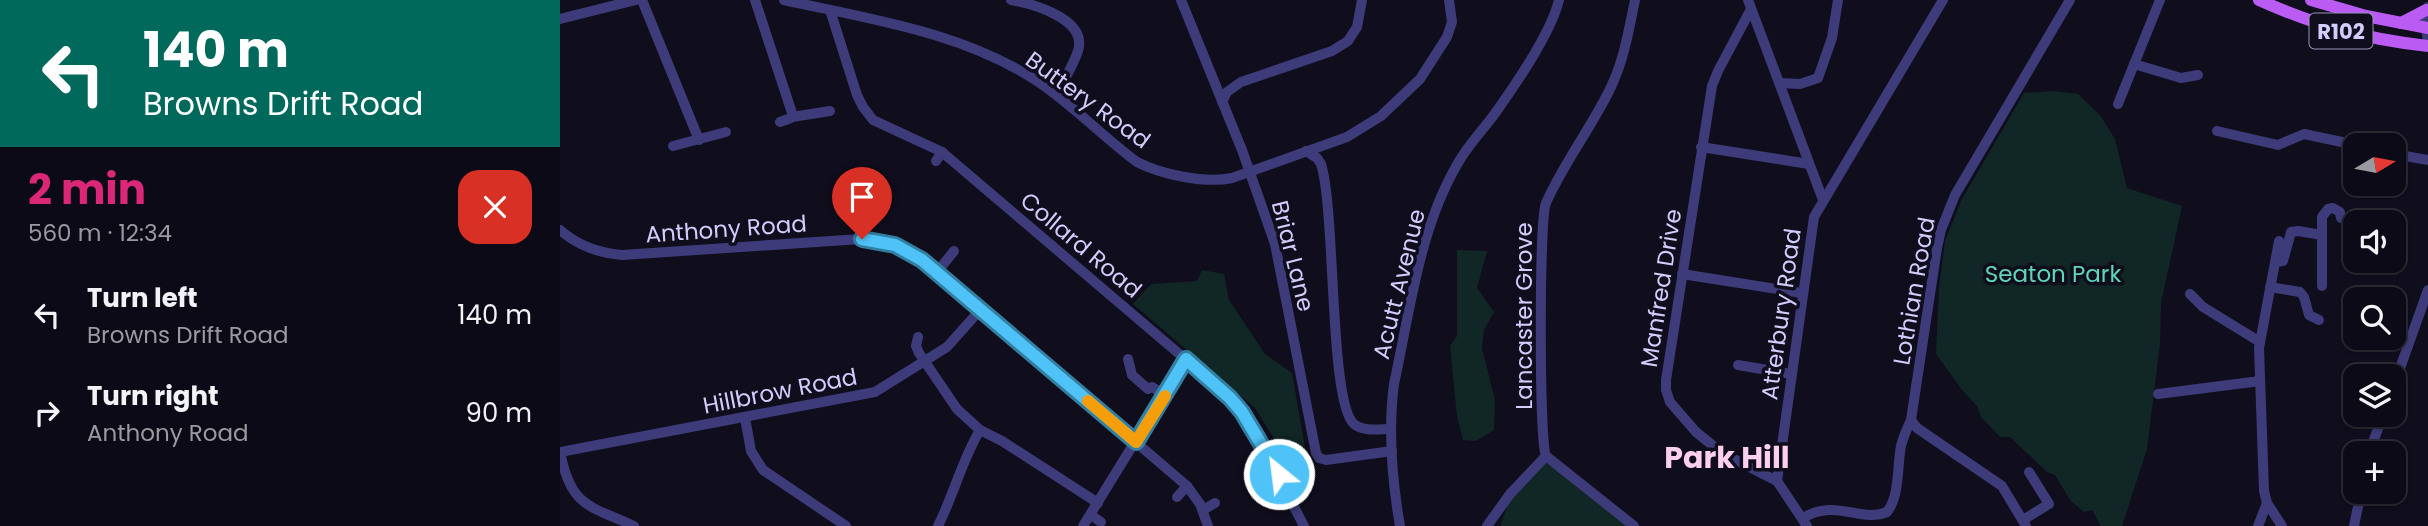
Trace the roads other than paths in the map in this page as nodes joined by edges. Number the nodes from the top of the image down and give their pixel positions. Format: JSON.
{"nodes":[{"id":1,"x":636,"y":0,"type":"edge"},
{"id":2,"x":642,"y":0,"type":"edge"},
{"id":3,"x":755,"y":0,"type":"edge"},
{"id":4,"x":784,"y":0,"type":"edge"},
{"id":5,"x":1011,"y":0,"type":"edge"},
{"id":6,"x":1181,"y":0,"type":"edge"},
{"id":7,"x":1362,"y":0,"type":"edge"},
{"id":8,"x":1448,"y":0,"type":"edge"},
{"id":9,"x":1559,"y":0,"type":"edge"},
{"id":10,"x":1635,"y":0,"type":"edge"},
{"id":11,"x":1838,"y":0,"type":"edge"},
{"id":12,"x":1943,"y":0,"type":"edge"},
{"id":13,"x":2070,"y":0,"type":"edge"},
{"id":14,"x":2160,"y":0,"type":"edge"},
{"id":15,"x":2259,"y":0,"type":"edge"},
{"id":16,"x":2311,"y":0,"type":"edge"},
{"id":17,"x":1750,"y":5,"type":"edge"},
{"id":18,"x":827,"y":6,"type":"edge"},
{"id":19,"x":2427,"y":8,"type":"edge"},
{"id":20,"x":560,"y":19,"type":"edge"},
{"id":21,"x":2400,"y":23,"type":"junction"},
{"id":22,"x":2427,"y":28,"type":"edge"},
{"id":23,"x":2428,"y":45,"type":"edge"},
{"id":24,"x":2134,"y":64,"type":"junction"},
{"id":25,"x":2199,"y":75,"type":"dead end"},
{"id":26,"x":1780,"y":83,"type":"junction"},
{"id":27,"x":1057,"y":95,"type":"junction"},
{"id":28,"x":1222,"y":102,"type":"junction"},
{"id":29,"x":2118,"y":104,"type":"dead end"},
{"id":30,"x":830,"y":111,"type":"dead end"},
{"id":31,"x":792,"y":117,"type":"junction"},
{"id":32,"x":780,"y":122,"type":"dead end"},
{"id":33,"x":2217,"y":131,"type":"dead end"},
{"id":34,"x":726,"y":132,"type":"dead end"},
{"id":35,"x":699,"y":140,"type":"junction"},
{"id":36,"x":2343,"y":142,"type":"edge"},
{"id":37,"x":673,"y":146,"type":"dead end"},
{"id":38,"x":1702,"y":147,"type":"junction"},
{"id":39,"x":1306,"y":151,"type":"junction"},
{"id":40,"x":2406,"y":156,"type":"edge"},
{"id":41,"x":2428,"y":160,"type":"edge"},
{"id":42,"x":1809,"y":164,"type":"junction"},
{"id":43,"x":1249,"y":172,"type":"junction"},
{"id":44,"x":1824,"y":200,"type":"junction"},
{"id":45,"x":2341,"y":218,"type":"dead end"},
{"id":46,"x":560,"y":230,"type":"edge"},
{"id":47,"x":2322,"y":235,"type":"junction"},
{"id":48,"x":2279,"y":241,"type":"dead end"},
{"id":49,"x":954,"y":251,"type":"dead end"},
{"id":50,"x":2275,"y":262,"type":"junction"},
{"id":51,"x":937,"y":272,"type":"junction"},
{"id":52,"x":1682,"y":274,"type":"junction"},
{"id":53,"x":2322,"y":286,"type":"dead end"},
{"id":54,"x":2270,"y":287,"type":"junction"},
{"id":55,"x":2428,"y":290,"type":"edge"},
{"id":56,"x":1802,"y":293,"type":"junction"},
{"id":57,"x":2190,"y":294,"type":"dead end"},
{"id":58,"x":980,"y":310,"type":"junction"},
{"id":59,"x":2319,"y":320,"type":"dead end"},
{"id":60,"x":918,"y":337,"type":"dead end"},
{"id":61,"x":2260,"y":342,"type":"junction"},
{"id":62,"x":1128,"y":359,"type":"dead end"},
{"id":63,"x":1186,"y":359,"type":"junction"},
{"id":64,"x":925,"y":362,"type":"junction"},
{"id":65,"x":2402,"y":364,"type":"edge"},
{"id":66,"x":1738,"y":365,"type":"dead end"},
{"id":67,"x":1791,"y":374,"type":"junction"},
{"id":68,"x":2260,"y":381,"type":"junction"},
{"id":69,"x":2158,"y":394,"type":"dead end"},
{"id":70,"x":1165,"y":395,"type":"junction"},
{"id":71,"x":745,"y":418,"type":"junction"},
{"id":72,"x":1911,"y":420,"type":"junction"},
{"id":73,"x":1391,"y":429,"type":"junction"},
{"id":74,"x":980,"y":430,"type":"junction"},
{"id":75,"x":1136,"y":442,"type":"junction"},
{"id":76,"x":1392,"y":451,"type":"junction"},
{"id":77,"x":560,"y":452,"type":"edge"},
{"id":78,"x":1546,"y":456,"type":"junction"},
{"id":79,"x":2029,"y":472,"type":"dead end"},
{"id":80,"x":1777,"y":481,"type":"junction"},
{"id":81,"x":1187,"y":486,"type":"junction"},
{"id":82,"x":1177,"y":497,"type":"dead end"},
{"id":83,"x":1098,"y":503,"type":"junction"},
{"id":84,"x":1215,"y":503,"type":"dead end"},
{"id":85,"x":2267,"y":503,"type":"junction"},
{"id":86,"x":2359,"y":504,"type":"edge"},
{"id":87,"x":1203,"y":510,"type":"junction"},
{"id":88,"x":1091,"y":515,"type":"junction"},
{"id":89,"x":1101,"y":522,"type":"dead end"},
{"id":90,"x":1805,"y":522,"type":"edge"},
{"id":91,"x":2024,"y":523,"type":"edge"},
{"id":92,"x":634,"y":526,"type":"edge"},
{"id":93,"x":846,"y":526,"type":"edge"},
{"id":94,"x":938,"y":526,"type":"edge"},
{"id":95,"x":1083,"y":526,"type":"edge"},
{"id":96,"x":1208,"y":526,"type":"edge"},
{"id":97,"x":1304,"y":526,"type":"edge"},
{"id":98,"x":1400,"y":526,"type":"edge"},
{"id":99,"x":1487,"y":526,"type":"edge"},
{"id":100,"x":1634,"y":526,"type":"edge"},
{"id":101,"x":2258,"y":526,"type":"edge"},
{"id":102,"x":2282,"y":526,"type":"edge"},
{"id":103,"x":2354,"y":526,"type":"edge"}],
"edges":[{"from":1,"to":20,"type":"street"},
{"from":2,"to":35,"type":"street"},
{"from":3,"to":31,"type":"street"},
{"from":4,"to":18,"type":"street","name":"Buttery Road"},
{"from":5,"to":27,"type":"street"},
{"from":6,"to":28,"type":"street","name":"Briar Lane"},
{"from":7,"to":28,"type":"street"},
{"from":8,"to":39,"type":"street","name":"Buttery Road"},
{"from":9,"to":73,"type":"street","name":"Acutt Avenue"},
{"from":10,"to":78,"type":"street","name":"Lancaster Grove"},
{"from":11,"to":26,"type":"street"},
{"from":12,"to":44,"type":"street","name":"Atterbury Road"},
{"from":13,"to":72,"type":"street","name":"Lothian Road"},
{"from":14,"to":24,"type":"street"},
{"from":15,"to":23,"type":"main road","number":"R102"},
{"from":16,"to":21,"type":"main road","number":"R102"},
{"from":17,"to":26,"type":"street"},
{"from":17,"to":38,"type":"street","name":"Manfred Drive"},
{"from":18,"to":27,"type":"street","name":"Buttery Road"},
{"from":18,"to":63,"type":"street","name":"Collard Road"},
{"from":19,"to":21,"type":"main road"},
{"from":19,"to":22,"type":"street"},
{"from":21,"to":22,"type":"main road","number":"R102"},
{"from":22,"to":23,"type":"street"},
{"from":24,"to":25,"type":"street"},
{"from":24,"to":29,"type":"street"},
{"from":26,"to":42,"type":"street"},
{"from":27,"to":43,"type":"street","name":"Buttery Road"},
{"from":28,"to":43,"type":"street","name":"Briar Lane"},
{"from":30,"to":31,"type":"street"},
{"from":31,"to":32,"type":"street"},
{"from":33,"to":36,"type":"street"},
{"from":34,"to":35,"type":"street"},
{"from":35,"to":37,"type":"street"},
{"from":38,"to":42,"type":"street"},
{"from":38,"to":52,"type":"street","name":"Manfred Drive"},
{"from":39,"to":43,"type":"street","name":"Buttery Road"},
{"from":39,"to":73,"type":"street"},
{"from":40,"to":41,"type":"street"},
{"from":42,"to":44,"type":"street"},
{"from":43,"to":76,"type":"street","name":"Briar Lane"},
{"from":44,"to":56,"type":"street","name":"Atterbury Road"},
{"from":45,"to":47,"type":"street"},
{"from":46,"to":51,"type":"street","name":"Anthony Road"},
{"from":47,"to":50,"type":"street"},
{"from":47,"to":53,"type":"street"},
{"from":48,"to":50,"type":"street"},
{"from":49,"to":51,"type":"street"},
{"from":50,"to":54,"type":"street"},
{"from":51,"to":58,"type":"street","name":"Anthony Road"},
{"from":52,"to":56,"type":"street"},
{"from":52,"to":80,"type":"street","name":"Manfred Drive"},
{"from":54,"to":59,"type":"street"},
{"from":54,"to":61,"type":"street"},
{"from":55,"to":65,"type":"street"},
{"from":56,"to":67,"type":"street","name":"Atterbury Road"},
{"from":57,"to":61,"type":"street"},
{"from":58,"to":64,"type":"street","name":"Hillbrow Road"},
{"from":58,"to":75,"type":"street","name":"Anthony Road"},
{"from":60,"to":64,"type":"street"},
{"from":61,"to":68,"type":"street"},
{"from":62,"to":70,"type":"street"},
{"from":63,"to":70,"type":"street"},
{"from":63,"to":97,"type":"street","name":"Collard Road"},
{"from":64,"to":71,"type":"street","name":"Hillbrow Road"},
{"from":64,"to":74,"type":"street"},
{"from":66,"to":67,"type":"street"},
{"from":67,"to":80,"type":"street","name":"Atterbury Road"},
{"from":68,"to":69,"type":"street"},
{"from":68,"to":85,"type":"street"},
{"from":70,"to":75,"type":"street"},
{"from":71,"to":77,"type":"street","name":"Hillbrow Road"},
{"from":71,"to":93,"type":"street"},
{"from":72,"to":90,"type":"street","name":"Manfred Drive"},
{"from":72,"to":91,"type":"street"},
{"from":73,"to":76,"type":"street","name":"Acutt Avenue"},
{"from":74,"to":83,"type":"street"},
{"from":74,"to":94,"type":"street"},
{"from":75,"to":81,"type":"street","name":"Anthony Road"},
{"from":75,"to":83,"type":"street"},
{"from":76,"to":98,"type":"street","name":"Acutt Avenue"},
{"from":77,"to":92,"type":"street"},
{"from":78,"to":99,"type":"street"},
{"from":78,"to":100,"type":"street"},
{"from":79,"to":91,"type":"street"},
{"from":80,"to":90,"type":"street","name":"Manfred Drive"},
{"from":81,"to":82,"type":"street"},
{"from":81,"to":87,"type":"street","name":"Anthony Road"},
{"from":83,"to":88,"type":"street"},
{"from":84,"to":87,"type":"street"},
{"from":85,"to":101,"type":"street"},
{"from":85,"to":102,"type":"street"},
{"from":86,"to":103,"type":"street"},
{"from":87,"to":96,"type":"street","name":"Anthony Road"},
{"from":88,"to":89,"type":"street"},
{"from":88,"to":95,"type":"street"}]}
